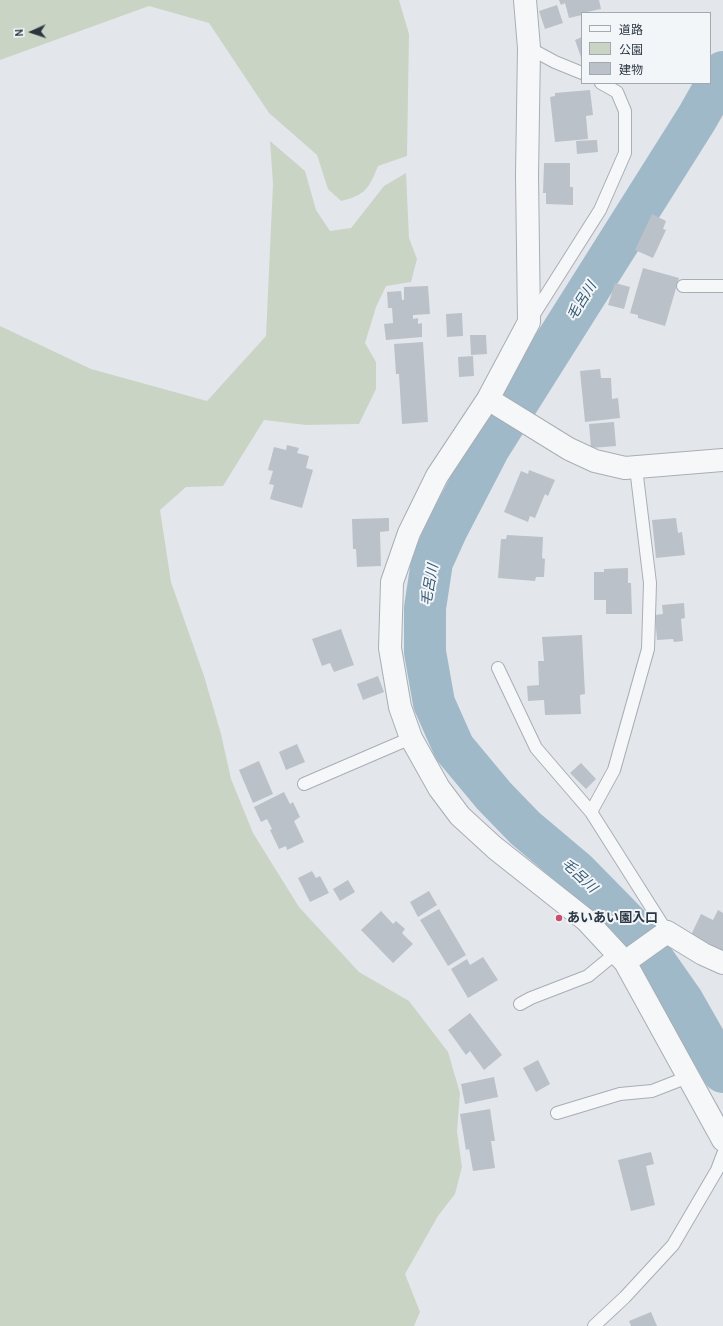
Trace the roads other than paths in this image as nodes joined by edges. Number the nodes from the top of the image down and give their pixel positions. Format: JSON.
{"nodes":[{"id":1,"x":525,"y":0,"type":"edge"},
{"id":2,"x":529,"y":48,"type":"junction"},
{"id":3,"x":581,"y":73,"type":"edge"},
{"id":4,"x":603,"y":84,"type":"edge"},
{"id":5,"x":683,"y":286,"type":"dead end"},
{"id":6,"x":723,"y":286,"type":"edge"},
{"id":7,"x":529,"y":322,"type":"junction"},
{"id":8,"x":493,"y":403,"type":"junction"},
{"id":9,"x":723,"y":460,"type":"edge"},
{"id":10,"x":636,"y":468,"type":"junction"},
{"id":11,"x":498,"y":668,"type":"dead end"},
{"id":12,"x":411,"y":738,"type":"junction"},
{"id":13,"x":304,"y":784,"type":"dead end"},
{"id":14,"x":591,"y":812,"type":"junction"},
{"id":15,"x":665,"y":934,"type":"junction"},
{"id":16,"x":624,"y":958,"type":"junction"},
{"id":17,"x":723,"y":963,"type":"edge"},
{"id":18,"x":520,"y":1004,"type":"dead end"},
{"id":19,"x":688,"y":1077,"type":"junction"},
{"id":20,"x":557,"y":1113,"type":"dead end"},
{"id":21,"x":723,"y":1140,"type":"edge"},
{"id":22,"x":723,"y":1154,"type":"edge"},
{"id":23,"x":594,"y":1326,"type":"edge"}],
"edges":[{"from":1,"to":2,"type":"street"},
{"from":2,"to":3,"type":"lane"},
{"from":2,"to":7,"type":"street"},
{"from":4,"to":7,"type":"lane"},
{"from":5,"to":6,"type":"lane"},
{"from":7,"to":8,"type":"street"},
{"from":8,"to":10,"type":"street"},
{"from":8,"to":12,"type":"street"},
{"from":9,"to":10,"type":"street"},
{"from":10,"to":14,"type":"lane"},
{"from":11,"to":14,"type":"lane"},
{"from":12,"to":13,"type":"lane"},
{"from":12,"to":16,"type":"street"},
{"from":14,"to":15,"type":"lane"},
{"from":15,"to":16,"type":"street"},
{"from":15,"to":17,"type":"street"},
{"from":16,"to":18,"type":"lane"},
{"from":16,"to":19,"type":"street"},
{"from":19,"to":20,"type":"lane"},
{"from":19,"to":21,"type":"street"},
{"from":22,"to":23,"type":"lane"}]}
